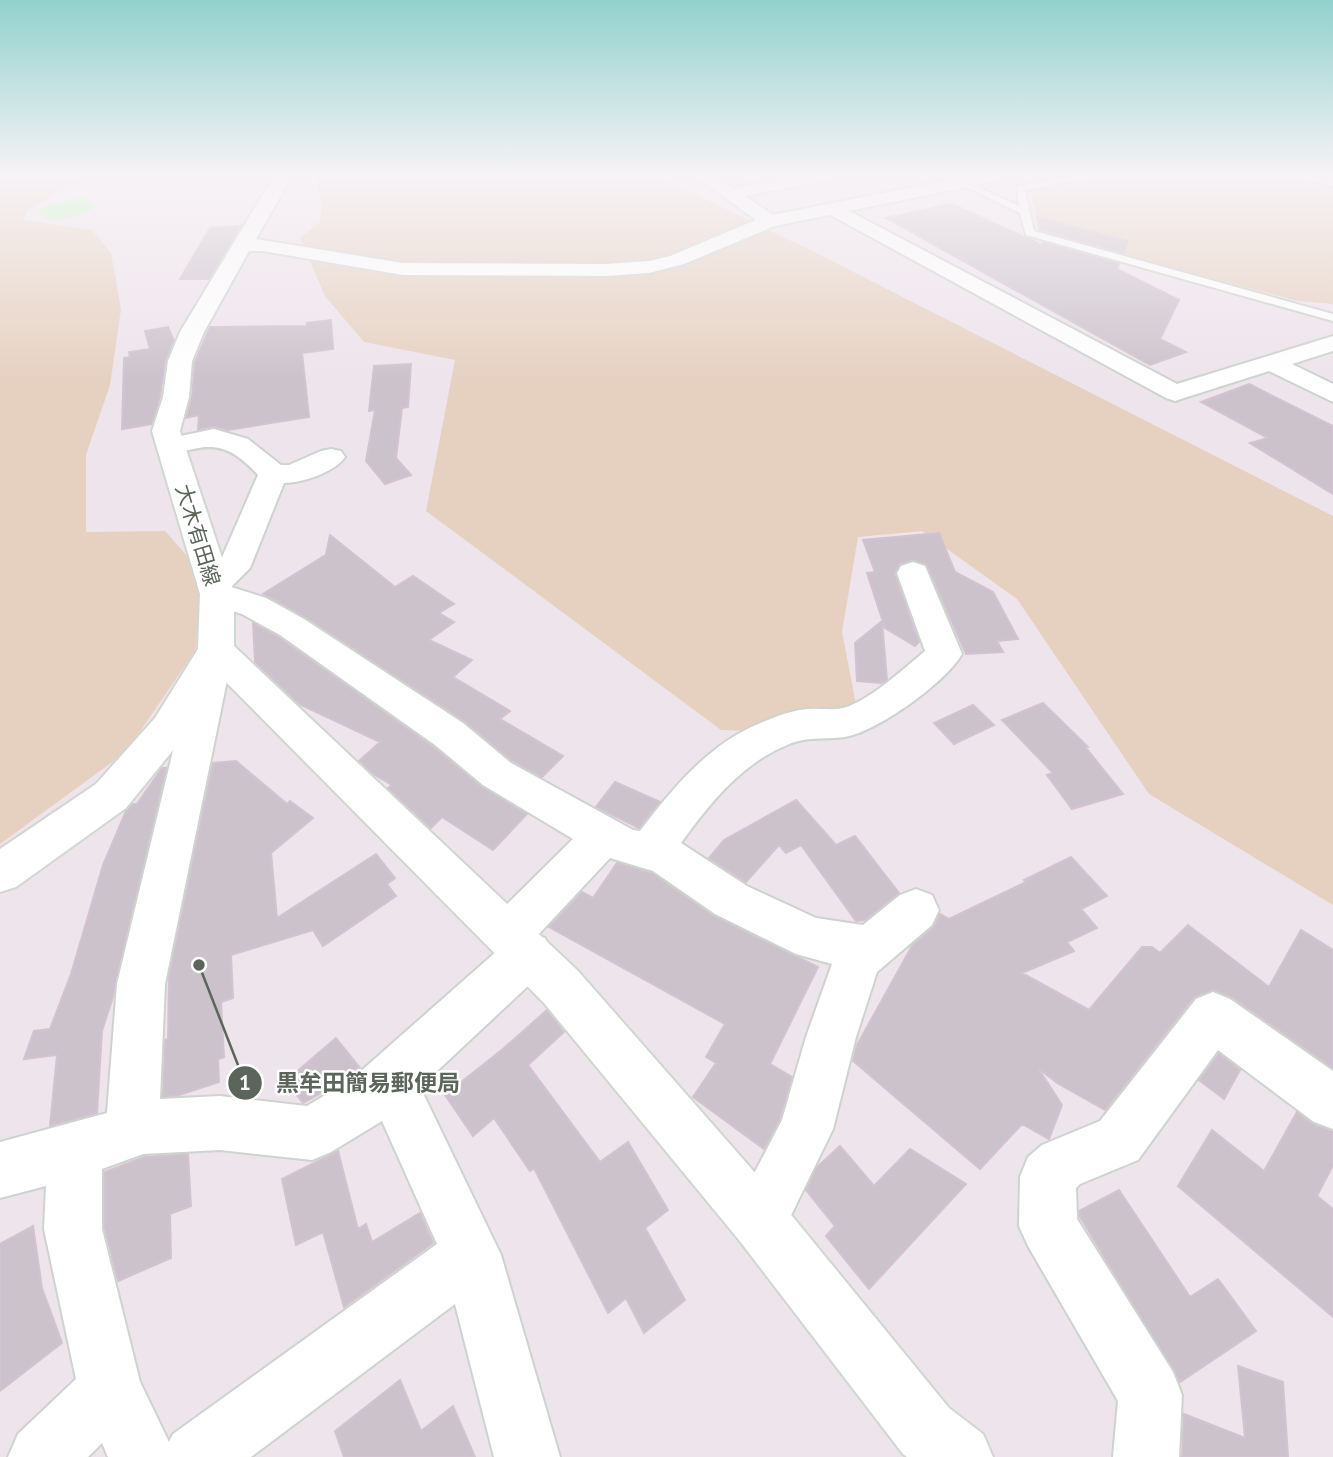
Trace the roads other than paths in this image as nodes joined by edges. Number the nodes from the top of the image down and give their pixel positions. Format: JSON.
{"nodes":[{"id":1,"x":714,"y":244,"type":"edge"},
{"id":2,"x":899,"y":244,"type":"edge"},
{"id":3,"x":1060,"y":244,"type":"edge"},
{"id":4,"x":241,"y":245,"type":"joint"},
{"id":5,"x":1333,"y":315,"type":"edge"},
{"id":6,"x":1333,"y":343,"type":"edge"},
{"id":7,"x":1271,"y":363,"type":"junction"},
{"id":8,"x":1333,"y":394,"type":"edge"},
{"id":9,"x":170,"y":446,"type":"junction"},
{"id":10,"x":331,"y":457,"type":"dead end"},
{"id":11,"x":273,"y":474,"type":"junction"},
{"id":12,"x":913,"y":573,"type":"dead end"},
{"id":13,"x":215,"y":589,"type":"junction"},
{"id":14,"x":216,"y":650,"type":"junction"},
{"id":15,"x":604,"y":836,"type":"junction"},
{"id":16,"x":650,"y":852,"type":"junction"},
{"id":17,"x":0,"y":873,"type":"edge"},
{"id":18,"x":916,"y":910,"type":"dead end"},
{"id":19,"x":518,"y":944,"type":"junction"},
{"id":20,"x":870,"y":948,"type":"junction"},
{"id":21,"x":390,"y":1081,"type":"junction"},
{"id":22,"x":1333,"y":1103,"type":"edge"},
{"id":23,"x":132,"y":1131,"type":"junction"},
{"id":24,"x":75,"y":1151,"type":"junction"},
{"id":25,"x":0,"y":1170,"type":"edge"},
{"id":26,"x":760,"y":1220,"type":"junction"},
{"id":27,"x":472,"y":1255,"type":"junction"},
{"id":28,"x":110,"y":1390,"type":"junction"},
{"id":29,"x":928,"y":1448,"type":"edge"},
{"id":30,"x":41,"y":1457,"type":"edge"},
{"id":31,"x":142,"y":1457,"type":"edge"},
{"id":32,"x":196,"y":1457,"type":"edge"},
{"id":33,"x":527,"y":1457,"type":"edge"},
{"id":34,"x":1146,"y":1457,"type":"edge"}],
"edges":[{"from":1,"to":4,"type":"street"},
{"from":2,"to":7,"type":"street"},
{"from":3,"to":5,"type":"lane"},
{"from":4,"to":9,"type":"street","name":"大木有田線"},
{"from":6,"to":7,"type":"street"},
{"from":7,"to":8,"type":"street"},
{"from":9,"to":11,"type":"street"},
{"from":9,"to":13,"type":"street","name":"大木有田線"},
{"from":10,"to":11,"type":"street"},
{"from":11,"to":13,"type":"street"},
{"from":12,"to":16,"type":"street"},
{"from":13,"to":14,"type":"street","name":"大木有田線"},
{"from":13,"to":15,"type":"street"},
{"from":14,"to":17,"type":"street"},
{"from":14,"to":19,"type":"street"},
{"from":14,"to":23,"type":"street","name":"大木有田線"},
{"from":15,"to":16,"type":"street"},
{"from":15,"to":19,"type":"street"},
{"from":16,"to":20,"type":"street"},
{"from":18,"to":20,"type":"street"},
{"from":19,"to":21,"type":"street"},
{"from":19,"to":26,"type":"street"},
{"from":20,"to":26,"type":"street"},
{"from":21,"to":23,"type":"street"},
{"from":21,"to":27,"type":"street"},
{"from":22,"to":34,"type":"street"},
{"from":23,"to":24,"type":"street"},
{"from":24,"to":25,"type":"street"},
{"from":24,"to":28,"type":"street"},
{"from":26,"to":29,"type":"street"},
{"from":27,"to":32,"type":"street"},
{"from":27,"to":33,"type":"street"},
{"from":28,"to":30,"type":"street"},
{"from":28,"to":31,"type":"street"}]}
